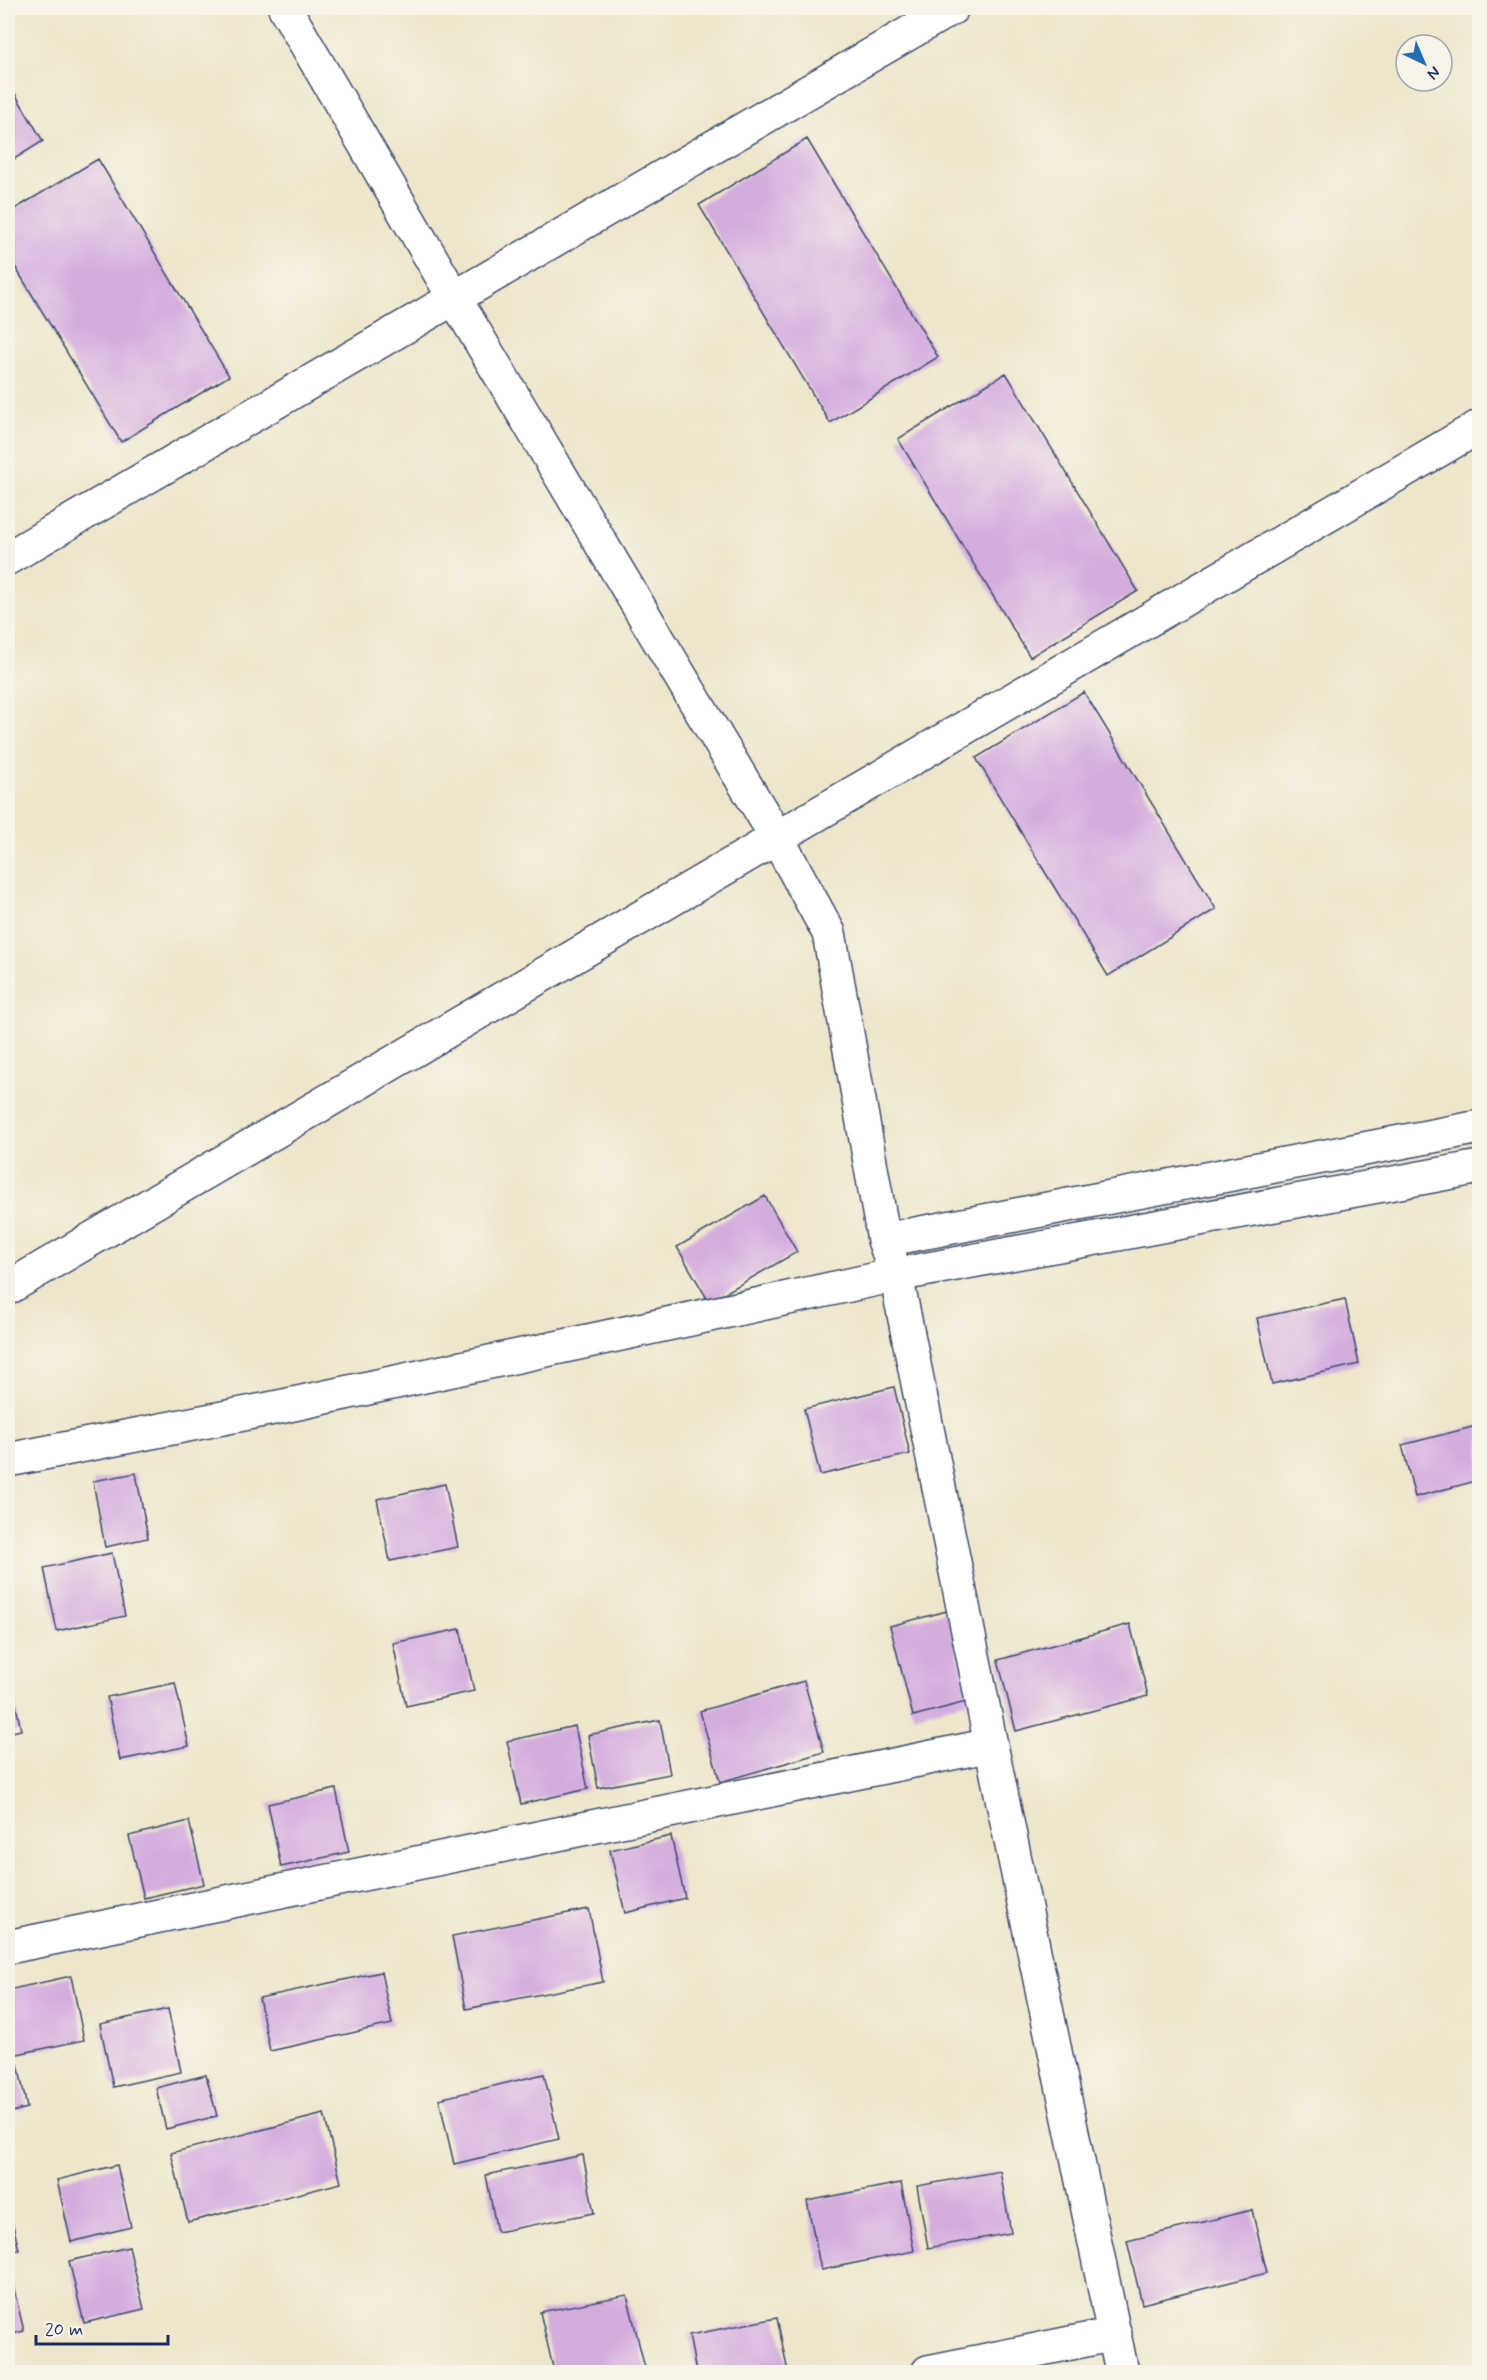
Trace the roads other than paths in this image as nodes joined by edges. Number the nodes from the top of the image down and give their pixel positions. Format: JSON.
{"nodes":[{"id":1,"x":285,"y":8,"type":"edge"},
{"id":2,"x":952,"y":8,"type":"edge"},
{"id":3,"x":454,"y":299,"type":"junction"},
{"id":4,"x":1479,"y":426,"type":"edge"},
{"id":5,"x":8,"y":558,"type":"edge"},
{"id":6,"x":777,"y":838,"type":"junction"},
{"id":7,"x":1479,"y":1127,"type":"edge"},
{"id":8,"x":1479,"y":1167,"type":"edge"},
{"id":9,"x":884,"y":1240,"type":"junction"},
{"id":10,"x":896,"y":1275,"type":"junction"},
{"id":11,"x":8,"y":1288,"type":"edge"},
{"id":12,"x":8,"y":1460,"type":"edge"},
{"id":13,"x":991,"y":1745,"type":"junction"},
{"id":14,"x":8,"y":1947,"type":"edge"},
{"id":15,"x":1115,"y":2334,"type":"junction"},
{"id":16,"x":928,"y":2373,"type":"edge"},
{"id":17,"x":1122,"y":2373,"type":"edge"}],
"edges":[{"from":1,"to":3,"type":"street"},
{"from":2,"to":3,"type":"street"},
{"from":3,"to":5,"type":"street"},
{"from":3,"to":6,"type":"street"},
{"from":4,"to":6,"type":"street"},
{"from":6,"to":9,"type":"street"},
{"from":6,"to":11,"type":"street"},
{"from":7,"to":9,"type":"street"},
{"from":8,"to":10,"type":"street"},
{"from":9,"to":10,"type":"street"},
{"from":10,"to":12,"type":"street"},
{"from":10,"to":13,"type":"street"},
{"from":13,"to":14,"type":"street"},
{"from":13,"to":15,"type":"street"},
{"from":15,"to":16,"type":"street"},
{"from":15,"to":17,"type":"street"}]}
